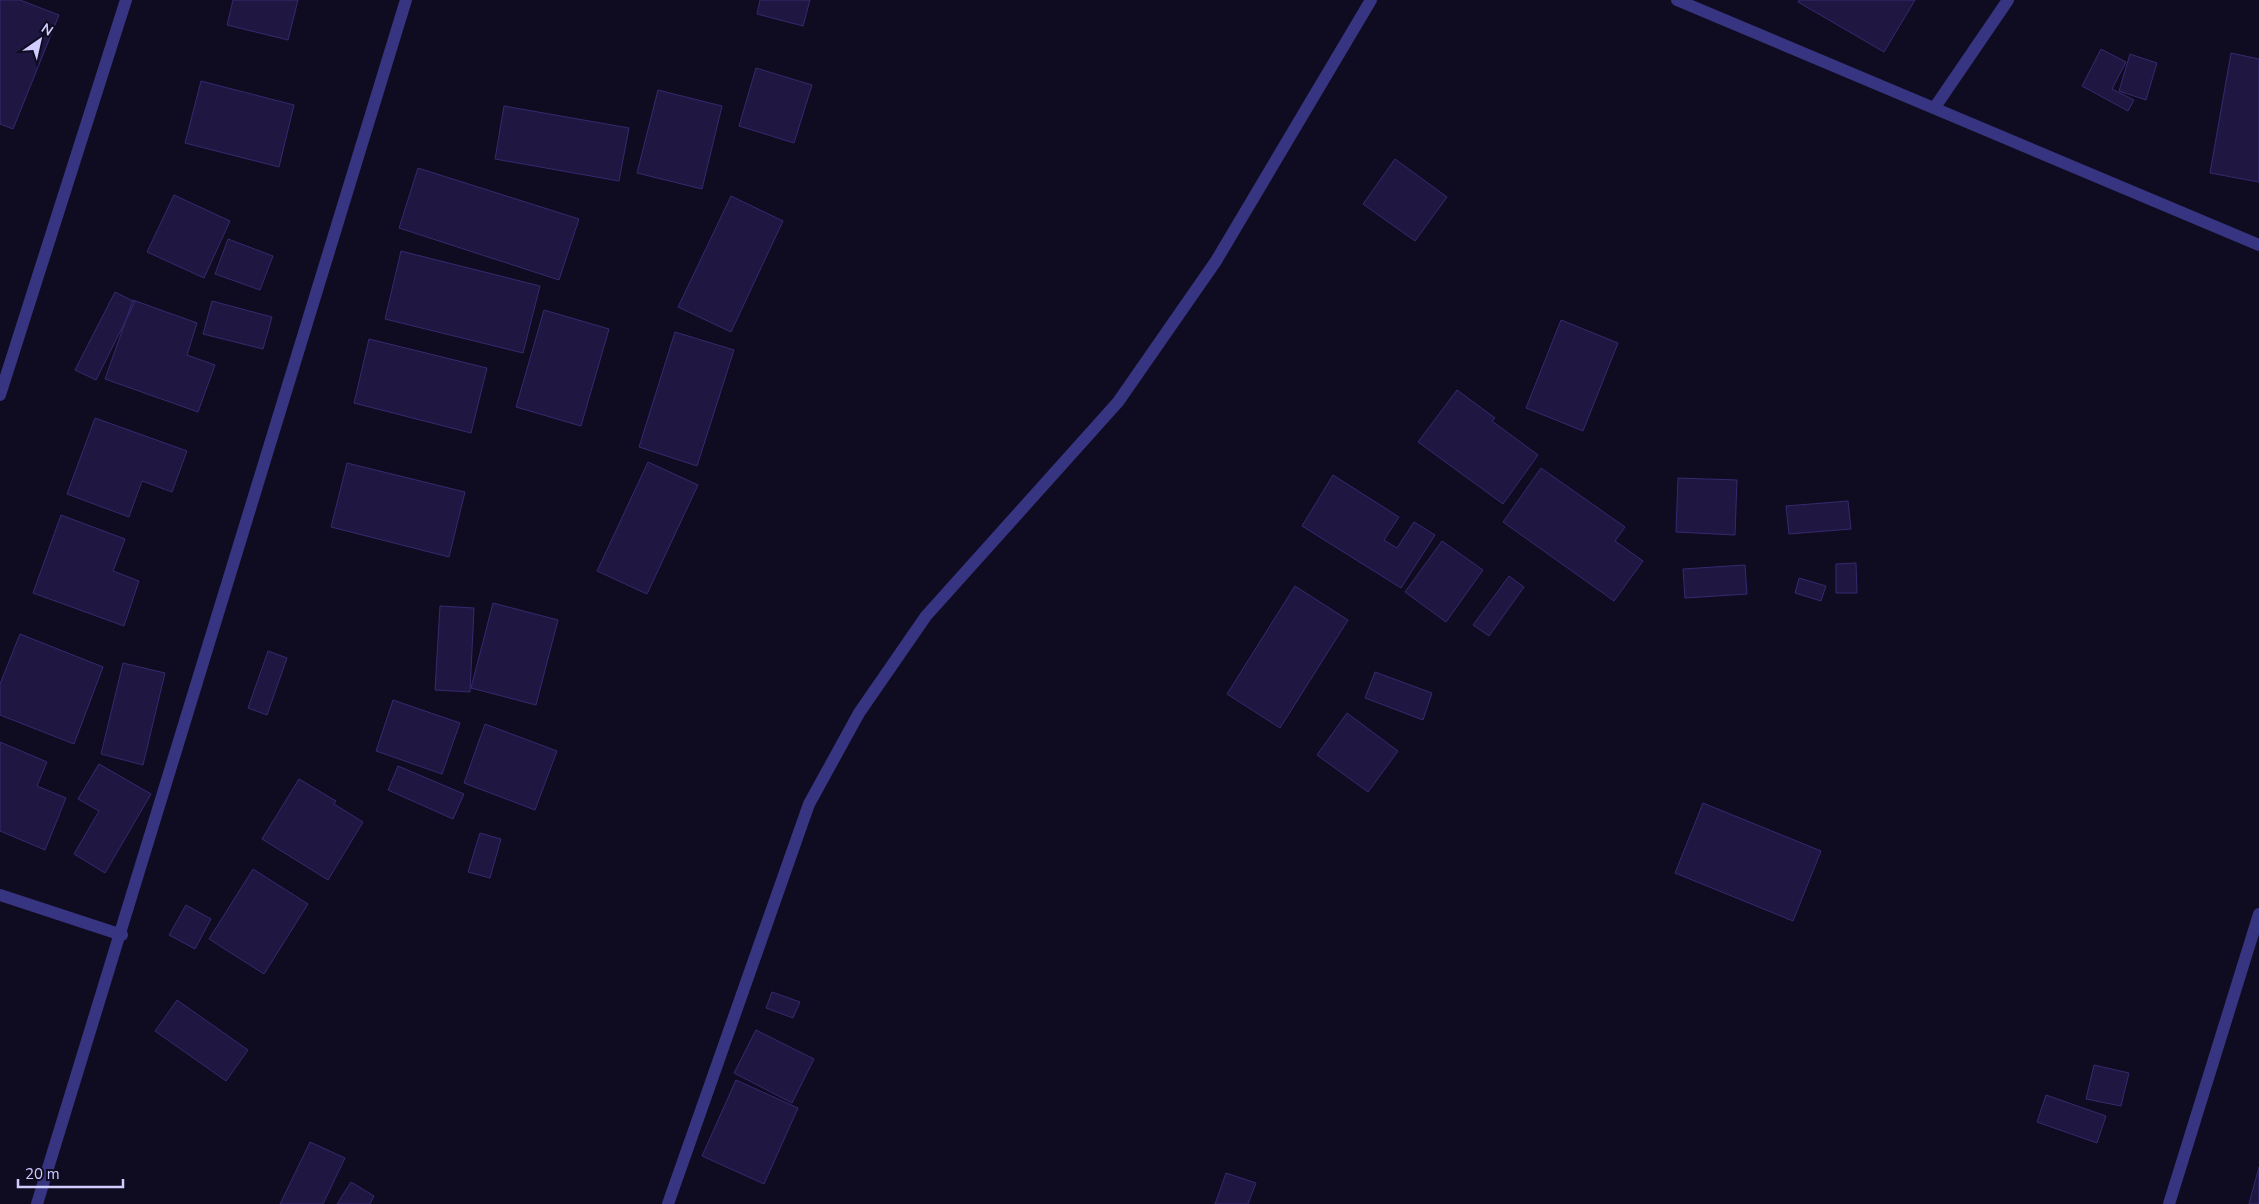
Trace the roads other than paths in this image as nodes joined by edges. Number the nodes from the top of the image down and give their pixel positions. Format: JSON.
{"nodes":[{"id":1,"x":126,"y":0,"type":"edge"},
{"id":2,"x":406,"y":0,"type":"edge"},
{"id":3,"x":1370,"y":0,"type":"edge"},
{"id":4,"x":1677,"y":0,"type":"edge"},
{"id":5,"x":2008,"y":0,"type":"edge"},
{"id":6,"x":1935,"y":107,"type":"junction"},
{"id":7,"x":2259,"y":246,"type":"edge"},
{"id":8,"x":0,"y":395,"type":"edge"},
{"id":9,"x":0,"y":896,"type":"edge"},
{"id":10,"x":2259,"y":914,"type":"edge"},
{"id":11,"x":122,"y":935,"type":"junction"},
{"id":12,"x":37,"y":1204,"type":"edge"},
{"id":13,"x":668,"y":1204,"type":"edge"},
{"id":14,"x":2169,"y":1204,"type":"edge"}],
"edges":[{"from":1,"to":8,"type":"street"},
{"from":2,"to":11,"type":"street"},
{"from":3,"to":13,"type":"street"},
{"from":4,"to":6,"type":"street"},
{"from":5,"to":6,"type":"street"},
{"from":6,"to":7,"type":"street"},
{"from":9,"to":11,"type":"street"},
{"from":10,"to":14,"type":"street"},
{"from":11,"to":12,"type":"street"}]}
